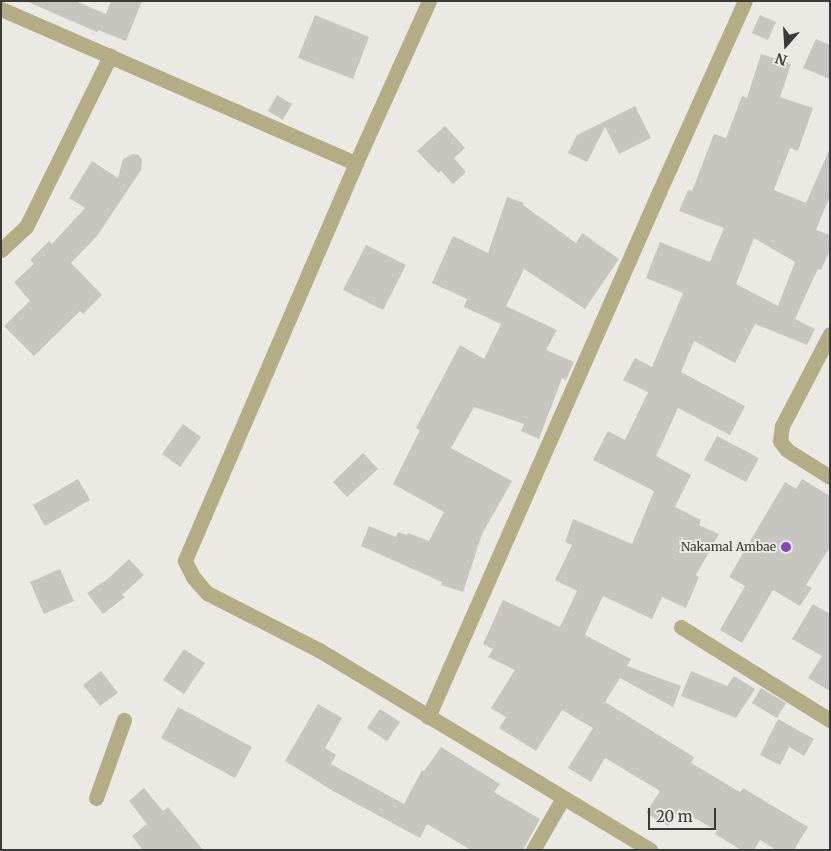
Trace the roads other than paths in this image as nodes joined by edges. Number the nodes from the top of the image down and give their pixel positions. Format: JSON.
{"nodes":[{"id":1,"x":429,"y":1,"type":"edge"},
{"id":2,"x":745,"y":1,"type":"edge"},
{"id":3,"x":1,"y":9,"type":"edge"},
{"id":4,"x":110,"y":56,"type":"junction"},
{"id":5,"x":356,"y":163,"type":"junction"},
{"id":6,"x":1,"y":250,"type":"edge"},
{"id":7,"x":830,"y":334,"type":"edge"},
{"id":8,"x":830,"y":477,"type":"edge"},
{"id":9,"x":681,"y":627,"type":"dead end"},
{"id":10,"x":428,"y":717,"type":"junction"},
{"id":11,"x":124,"y":720,"type":"dead end"},
{"id":12,"x":830,"y":720,"type":"edge"},
{"id":13,"x":96,"y":798,"type":"dead end"},
{"id":14,"x":563,"y":798,"type":"junction"},
{"id":15,"x":533,"y":850,"type":"edge"},
{"id":16,"x":650,"y":850,"type":"edge"}],
"edges":[{"from":1,"to":5,"type":"street"},
{"from":2,"to":10,"type":"street"},
{"from":3,"to":4,"type":"street"},
{"from":4,"to":5,"type":"street"},
{"from":4,"to":6,"type":"street"},
{"from":5,"to":10,"type":"street"},
{"from":7,"to":8,"type":"street"},
{"from":9,"to":12,"type":"street"},
{"from":10,"to":14,"type":"street"},
{"from":11,"to":13,"type":"street"},
{"from":14,"to":15,"type":"street"},
{"from":14,"to":16,"type":"street"}]}
